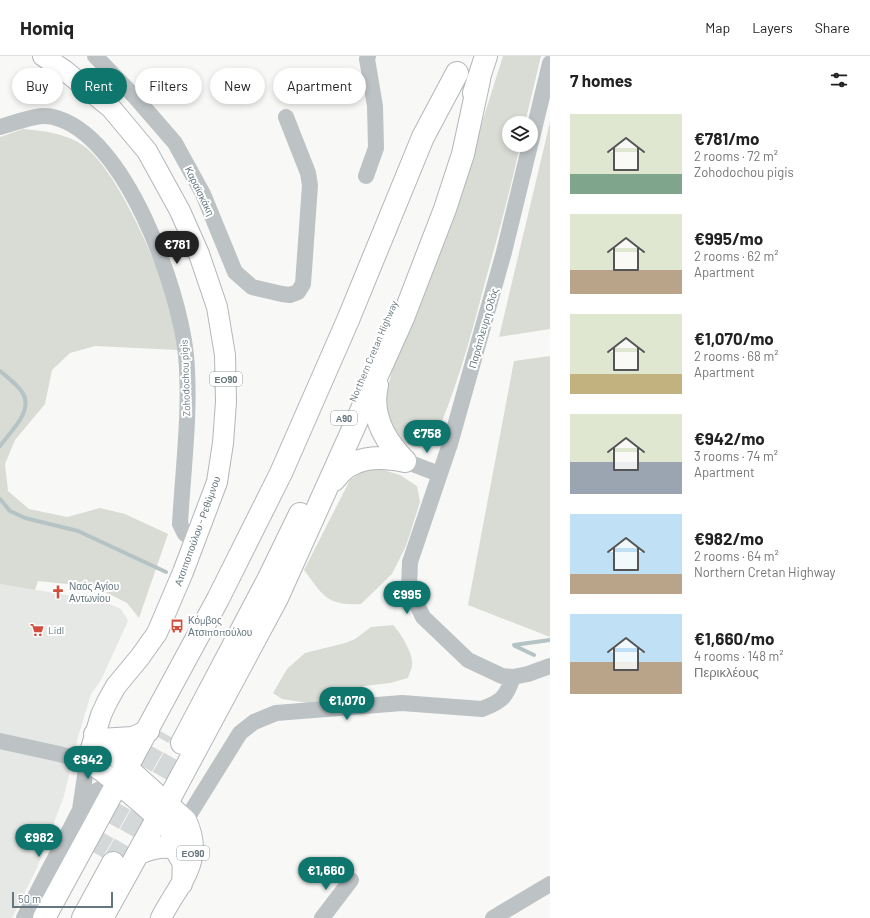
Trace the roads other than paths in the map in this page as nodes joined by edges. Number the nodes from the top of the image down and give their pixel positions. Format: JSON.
{"nodes":[{"id":1,"x":44,"y":56,"type":"edge"},
{"id":2,"x":95,"y":56,"type":"edge"},
{"id":3,"x":368,"y":56,"type":"edge"},
{"id":4,"x":486,"y":56,"type":"edge"},
{"id":5,"x":550,"y":63,"type":"edge"},
{"id":6,"x":460,"y":65,"type":"edge"},
{"id":7,"x":478,"y":80,"type":"junction"},
{"id":8,"x":537,"y":116,"type":"edge"},
{"id":9,"x":286,"y":117,"type":"dead end"},
{"id":10,"x":0,"y":127,"type":"edge"},
{"id":11,"x":528,"y":152,"type":"edge"},
{"id":12,"x":366,"y":176,"type":"dead end"},
{"id":13,"x":380,"y":371,"type":"junction"},
{"id":14,"x":405,"y":461,"type":"junction"},
{"id":15,"x":439,"y":474,"type":"junction"},
{"id":16,"x":325,"y":495,"type":"junction"},
{"id":17,"x":195,"y":540,"type":"junction"},
{"id":18,"x":550,"y":666,"type":"edge"},
{"id":19,"x":521,"y":676,"type":"junction"},
{"id":20,"x":155,"y":732,"type":"junction"},
{"id":21,"x":97,"y":737,"type":"junction"},
{"id":22,"x":0,"y":742,"type":"edge"},
{"id":23,"x":186,"y":752,"type":"junction"},
{"id":24,"x":87,"y":762,"type":"junction"},
{"id":25,"x":122,"y":776,"type":"junction"},
{"id":26,"x":80,"y":810,"type":"junction"},
{"id":27,"x":172,"y":814,"type":"junction"},
{"id":28,"x":93,"y":852,"type":"tunnel mouth"},
{"id":29,"x":139,"y":853,"type":"junction"},
{"id":30,"x":182,"y":860,"type":"junction"},
{"id":31,"x":113,"y":864,"type":"tunnel mouth"},
{"id":32,"x":351,"y":880,"type":"dead end"},
{"id":33,"x":182,"y":884,"type":"junction"},
{"id":34,"x":550,"y":884,"type":"edge"},
{"id":35,"x":24,"y":918,"type":"edge"},
{"id":36,"x":44,"y":918,"type":"edge"},
{"id":37,"x":57,"y":918,"type":"edge"},
{"id":38,"x":83,"y":918,"type":"edge"},
{"id":39,"x":102,"y":918,"type":"edge"},
{"id":40,"x":161,"y":918,"type":"edge"},
{"id":41,"x":322,"y":918,"type":"edge"},
{"id":42,"x":493,"y":918,"type":"edge"}],
"edges":[{"from":1,"to":17,"type":"main road","name":"Ατσιποπούλου - Ρεθύμνου","number":"ΕΟ90"},
{"from":2,"to":9,"type":"street","name":"Καραϊσκάκη"},
{"from":3,"to":12,"type":"street"},
{"from":4,"to":7,"type":"highway","name":"Northern Cretan Highway","number":"Α90"},
{"from":5,"to":8,"type":"street"},
{"from":6,"to":20,"type":"highway"},
{"from":7,"to":13,"type":"highway"},
{"from":7,"to":23,"type":"highway","name":"Northern Cretan Highway","number":"Α90"},
{"from":10,"to":17,"type":"street","name":"Zohodochou pigis"},
{"from":11,"to":15,"type":"street","name":"Παράπλευρη Οδός"},
{"from":13,"to":14,"type":"highway"},
{"from":13,"to":16,"type":"highway"},
{"from":14,"to":15,"type":"street"},
{"from":14,"to":16,"type":"highway"},
{"from":15,"to":19,"type":"street","name":"Παράπλευρη Οδός"},
{"from":16,"to":23,"type":"highway"},
{"from":17,"to":21,"type":"main road","name":"Ατσιποπούλου - Ρεθύμνου","number":"ΕΟ90"},
{"from":18,"to":19,"type":"street"},
{"from":19,"to":27,"type":"street"},
{"from":20,"to":21,"type":"highway"},
{"from":20,"to":25,"type":"highway"},
{"from":21,"to":24,"type":"main road","name":"Ατσιποπούλου - Ρεθύμνου","number":"ΕΟ90"},
{"from":21,"to":25,"type":"main road","number":"ΕΟ90"},
{"from":22,"to":24,"type":"street"},
{"from":23,"to":27,"type":"highway"},
{"from":24,"to":25,"type":"main road","number":"ΕΟ90"},
{"from":24,"to":26,"type":"street"},
{"from":25,"to":26,"type":"street"},
{"from":25,"to":27,"type":"main road","number":"ΕΟ90"},
{"from":25,"to":36,"type":"highway"},
{"from":26,"to":35,"type":"street"},
{"from":27,"to":29,"type":"highway"},
{"from":27,"to":30,"type":"main road","number":"ΕΟ90"},
{"from":27,"to":33,"type":"main road","number":"ΕΟ90"},
{"from":28,"to":37,"type":"highway"},
{"from":29,"to":30,"type":"highway"},
{"from":29,"to":39,"type":"highway"},
{"from":30,"to":33,"type":"main road","number":"ΕΟ90"},
{"from":31,"to":38,"type":"highway"},
{"from":32,"to":41,"type":"street"},
{"from":33,"to":40,"type":"main road","number":"ΕΟ90"},
{"from":34,"to":42,"type":"street"}]}
